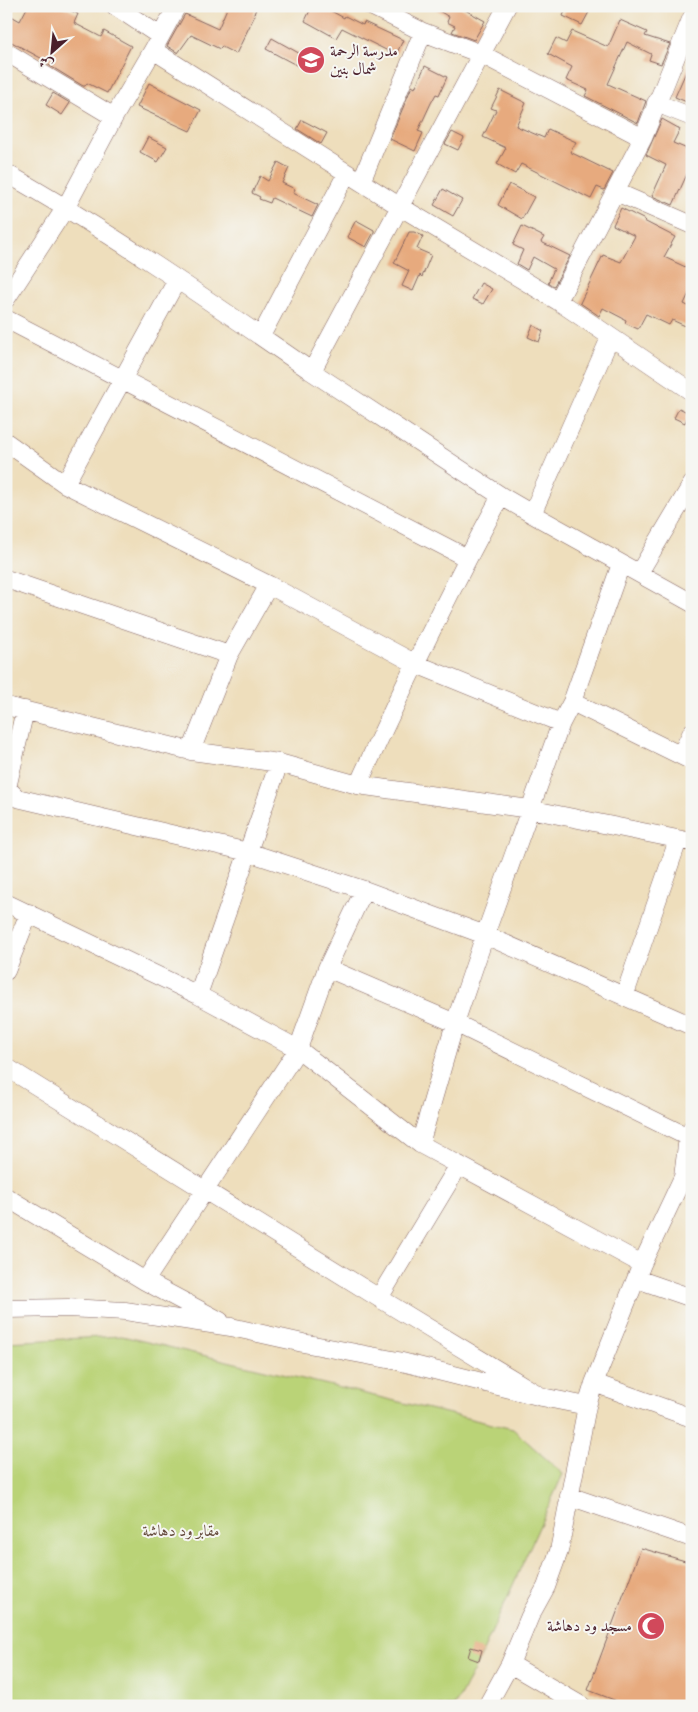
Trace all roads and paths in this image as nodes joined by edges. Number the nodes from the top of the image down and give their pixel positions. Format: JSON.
{"nodes":[{"id":1,"x":115,"y":6,"type":"edge"},
{"id":2,"x":177,"y":6,"type":"edge"},
{"id":3,"x":371,"y":6,"type":"edge"},
{"id":4,"x":507,"y":6,"type":"edge"},
{"id":5,"x":692,"y":18,"type":"edge"},
{"id":6,"x":423,"y":32,"type":"junction"},
{"id":7,"x":157,"y":43,"type":"junction"},
{"id":8,"x":6,"y":52,"type":"edge"},
{"id":9,"x":481,"y":54,"type":"junction"},
{"id":10,"x":656,"y":103,"type":"junction"},
{"id":11,"x":692,"y":116,"type":"edge"},
{"id":12,"x":114,"y":117,"type":"junction"},
{"id":13,"x":643,"y":138,"type":"junction"},
{"id":14,"x":6,"y":173,"type":"edge"},
{"id":15,"x":354,"y":178,"type":"junction"},
{"id":16,"x":616,"y":192,"type":"junction"},
{"id":17,"x":399,"y":206,"type":"junction"},
{"id":18,"x":66,"y":207,"type":"junction"},
{"id":19,"x":692,"y":225,"type":"edge"},
{"id":20,"x":177,"y":280,"type":"junction"},
{"id":21,"x":6,"y":299,"type":"edge"},
{"id":22,"x":558,"y":301,"type":"junction"},
{"id":23,"x":6,"y":319,"type":"edge"},
{"id":24,"x":261,"y":336,"type":"junction"},
{"id":25,"x":610,"y":338,"type":"junction"},
{"id":26,"x":312,"y":371,"type":"junction"},
{"id":27,"x":124,"y":379,"type":"junction"},
{"id":28,"x":692,"y":392,"type":"edge"},
{"id":29,"x":6,"y":442,"type":"edge"},
{"id":30,"x":65,"y":484,"type":"junction"},
{"id":31,"x":692,"y":484,"type":"edge"},
{"id":32,"x":501,"y":496,"type":"junction"},
{"id":33,"x":532,"y":514,"type":"junction"},
{"id":34,"x":467,"y":558,"type":"junction"},
{"id":35,"x":621,"y":564,"type":"junction"},
{"id":36,"x":639,"y":573,"type":"junction"},
{"id":37,"x":6,"y":580,"type":"edge"},
{"id":38,"x":269,"y":586,"type":"junction"},
{"id":39,"x":692,"y":603,"type":"edge"},
{"id":40,"x":229,"y":656,"type":"junction"},
{"id":41,"x":416,"y":664,"type":"junction"},
{"id":42,"x":572,"y":702,"type":"junction"},
{"id":43,"x":6,"y":706,"type":"edge"},
{"id":44,"x":25,"y":710,"type":"junction"},
{"id":45,"x":561,"y":723,"type":"junction"},
{"id":46,"x":692,"y":732,"type":"edge"},
{"id":47,"x":191,"y":751,"type":"junction"},
{"id":48,"x":686,"y":758,"type":"edge"},
{"id":49,"x":279,"y":763,"type":"junction"},
{"id":50,"x":358,"y":786,"type":"junction"},
{"id":51,"x":529,"y":809,"type":"junction"},
{"id":52,"x":685,"y":841,"type":"edge"},
{"id":53,"x":248,"y":852,"type":"junction"},
{"id":54,"x":364,"y":890,"type":"junction"},
{"id":55,"x":6,"y":903,"type":"edge"},
{"id":56,"x":29,"y":914,"type":"junction"},
{"id":57,"x":484,"y":935,"type":"junction"},
{"id":58,"x":327,"y":968,"type":"junction"},
{"id":59,"x":6,"y":971,"type":"edge"},
{"id":60,"x":198,"y":994,"type":"junction"},
{"id":61,"x":624,"y":997,"type":"junction"},
{"id":62,"x":455,"y":1023,"type":"junction"},
{"id":63,"x":692,"y":1026,"type":"edge"},
{"id":64,"x":298,"y":1049,"type":"junction"},
{"id":65,"x":6,"y":1067,"type":"edge"},
{"id":66,"x":690,"y":1132,"type":"edge"},
{"id":67,"x":420,"y":1144,"type":"junction"},
{"id":68,"x":459,"y":1165,"type":"junction"},
{"id":69,"x":687,"y":1178,"type":"edge"},
{"id":70,"x":206,"y":1190,"type":"junction"},
{"id":71,"x":6,"y":1198,"type":"edge"},
{"id":72,"x":639,"y":1271,"type":"junction"},
{"id":73,"x":145,"y":1281,"type":"junction"},
{"id":74,"x":379,"y":1298,"type":"junction"},
{"id":75,"x":692,"y":1298,"type":"edge"},
{"id":76,"x":6,"y":1309,"type":"edge"},
{"id":77,"x":231,"y":1327,"type":"junction"},
{"id":78,"x":594,"y":1383,"type":"junction"},
{"id":79,"x":542,"y":1397,"type":"junction"},
{"id":80,"x":587,"y":1406,"type":"junction"},
{"id":81,"x":692,"y":1418,"type":"edge"},
{"id":82,"x":569,"y":1496,"type":"junction"},
{"id":83,"x":692,"y":1538,"type":"edge"},
{"id":84,"x":510,"y":1664,"type":"junction"},
{"id":85,"x":487,"y":1706,"type":"edge"},
{"id":86,"x":582,"y":1706,"type":"edge"}],
"edges":[{"from":1,"to":7,"type":"street"},
{"from":2,"to":7,"type":"street"},
{"from":3,"to":6,"type":"street"},
{"from":4,"to":9,"type":"street"},
{"from":5,"to":10,"type":"street"},
{"from":6,"to":9,"type":"street"},
{"from":6,"to":15,"type":"street"},
{"from":7,"to":12,"type":"street"},
{"from":7,"to":15,"type":"street"},
{"from":8,"to":12,"type":"street"},
{"from":9,"to":13,"type":"street"},
{"from":9,"to":17,"type":"street"},
{"from":10,"to":11,"type":"street"},
{"from":10,"to":13,"type":"street"},
{"from":12,"to":18,"type":"street"},
{"from":13,"to":16,"type":"street"},
{"from":14,"to":18,"type":"street"},
{"from":15,"to":17,"type":"street"},
{"from":15,"to":24,"type":"street"},
{"from":16,"to":19,"type":"street"},
{"from":16,"to":22,"type":"street"},
{"from":17,"to":22,"type":"street"},
{"from":17,"to":26,"type":"street"},
{"from":18,"to":20,"type":"street"},
{"from":18,"to":21,"type":"street"},
{"from":20,"to":24,"type":"street"},
{"from":20,"to":27,"type":"street"},
{"from":22,"to":25,"type":"street"},
{"from":23,"to":27,"type":"street"},
{"from":24,"to":26,"type":"street"},
{"from":25,"to":28,"type":"street"},
{"from":25,"to":33,"type":"street"},
{"from":26,"to":32,"type":"street"},
{"from":27,"to":30,"type":"street"},
{"from":27,"to":34,"type":"street"},
{"from":29,"to":30,"type":"street"},
{"from":30,"to":38,"type":"street"},
{"from":31,"to":36,"type":"street"},
{"from":32,"to":33,"type":"street"},
{"from":32,"to":34,"type":"street"},
{"from":33,"to":35,"type":"street"},
{"from":34,"to":41,"type":"street"},
{"from":35,"to":36,"type":"street"},
{"from":35,"to":42,"type":"street"},
{"from":36,"to":39,"type":"street"},
{"from":37,"to":40,"type":"street"},
{"from":38,"to":40,"type":"street"},
{"from":38,"to":41,"type":"street"},
{"from":40,"to":47,"type":"street"},
{"from":41,"to":45,"type":"street"},
{"from":41,"to":50,"type":"street"},
{"from":42,"to":45,"type":"street"},
{"from":42,"to":48,"type":"street"},
{"from":43,"to":44,"type":"street"},
{"from":44,"to":47,"type":"street"},
{"from":44,"to":53,"type":"street"},
{"from":45,"to":51,"type":"street"},
{"from":46,"to":48,"type":"street"},
{"from":47,"to":49,"type":"street"},
{"from":49,"to":50,"type":"street"},
{"from":49,"to":53,"type":"street"},
{"from":50,"to":51,"type":"street"},
{"from":51,"to":52,"type":"street"},
{"from":51,"to":57,"type":"street"},
{"from":52,"to":61,"type":"street"},
{"from":53,"to":54,"type":"street"},
{"from":53,"to":60,"type":"street"},
{"from":54,"to":57,"type":"street"},
{"from":54,"to":58,"type":"street"},
{"from":55,"to":56,"type":"street"},
{"from":56,"to":59,"type":"street"},
{"from":56,"to":60,"type":"street"},
{"from":57,"to":61,"type":"street"},
{"from":57,"to":62,"type":"street"},
{"from":58,"to":62,"type":"street"},
{"from":58,"to":64,"type":"street"},
{"from":60,"to":64,"type":"street"},
{"from":61,"to":63,"type":"street"},
{"from":62,"to":66,"type":"street"},
{"from":62,"to":67,"type":"street"},
{"from":64,"to":67,"type":"street"},
{"from":64,"to":70,"type":"street"},
{"from":65,"to":70,"type":"street"},
{"from":66,"to":69,"type":"street"},
{"from":67,"to":68,"type":"street"},
{"from":68,"to":72,"type":"street"},
{"from":68,"to":74,"type":"street"},
{"from":69,"to":72,"type":"street"},
{"from":70,"to":73,"type":"street"},
{"from":70,"to":74,"type":"street"},
{"from":71,"to":73,"type":"street"},
{"from":72,"to":75,"type":"street"},
{"from":72,"to":78,"type":"street"},
{"from":73,"to":77,"type":"street"},
{"from":74,"to":79,"type":"street"},
{"from":76,"to":77,"type":"street"},
{"from":77,"to":79,"type":"street"},
{"from":78,"to":80,"type":"street"},
{"from":78,"to":81,"type":"street"},
{"from":79,"to":80,"type":"street"},
{"from":80,"to":82,"type":"street"},
{"from":82,"to":83,"type":"street"},
{"from":82,"to":84,"type":"street"},
{"from":84,"to":85,"type":"street"},
{"from":84,"to":86,"type":"street"}]}
